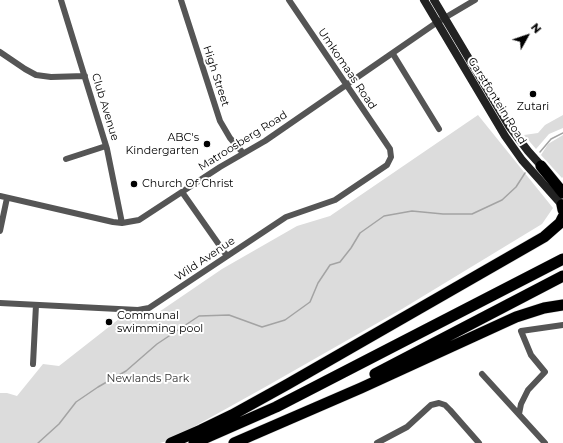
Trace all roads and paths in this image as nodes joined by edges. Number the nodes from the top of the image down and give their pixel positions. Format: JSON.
{"nodes":[{"id":1,"x":61,"y":0,"type":"edge"},
{"id":2,"x":181,"y":0,"type":"edge"},
{"id":3,"x":289,"y":0,"type":"edge"},
{"id":4,"x":424,"y":0,"type":"edge"},
{"id":5,"x":434,"y":0,"type":"edge"},
{"id":6,"x":475,"y":0,"type":"edge"},
{"id":7,"x":445,"y":18,"type":"junction"},
{"id":8,"x":436,"y":23,"type":"junction"},
{"id":9,"x":0,"y":52,"type":"edge"},
{"id":10,"x":392,"y":54,"type":"junction"},
{"id":11,"x":85,"y":76,"type":"junction"},
{"id":12,"x":346,"y":86,"type":"junction"},
{"id":13,"x":439,"y":129,"type":"dead end"},
{"id":14,"x":106,"y":146,"type":"junction"},
{"id":15,"x":390,"y":149,"type":"joint"},
{"id":16,"x":243,"y":154,"type":"junction"},
{"id":17,"x":66,"y":159,"type":"dead end"},
{"id":18,"x":541,"y":166,"type":"junction"},
{"id":19,"x":563,"y":189,"type":"edge"},
{"id":20,"x":182,"y":192,"type":"junction"},
{"id":21,"x":563,"y":193,"type":"edge"},
{"id":22,"x":0,"y":196,"type":"edge"},
{"id":23,"x":7,"y":198,"type":"junction"},
{"id":24,"x":563,"y":207,"type":"edge"},
{"id":25,"x":563,"y":217,"type":"edge"},
{"id":26,"x":122,"y":222,"type":"junction"},
{"id":27,"x":0,"y":231,"type":"edge"},
{"id":28,"x":563,"y":232,"type":"edge"},
{"id":29,"x":544,"y":237,"type":"junction"},
{"id":30,"x":227,"y":256,"type":"junction"},
{"id":31,"x":563,"y":259,"type":"edge"},
{"id":32,"x":563,"y":276,"type":"edge"},
{"id":33,"x":0,"y":303,"type":"edge"},
{"id":34,"x":36,"y":304,"type":"junction"},
{"id":35,"x":562,"y":305,"type":"edge"},
{"id":36,"x":563,"y":325,"type":"edge"},
{"id":37,"x":33,"y":364,"type":"dead end"},
{"id":38,"x":482,"y":374,"type":"dead end"},
{"id":39,"x":519,"y":414,"type":"junction"},
{"id":40,"x":285,"y":420,"type":"junction"},
{"id":41,"x":171,"y":443,"type":"edge"},
{"id":42,"x":194,"y":443,"type":"edge"},
{"id":43,"x":234,"y":443,"type":"edge"},
{"id":44,"x":378,"y":443,"type":"edge"},
{"id":45,"x":479,"y":443,"type":"edge"},
{"id":46,"x":546,"y":443,"type":"edge"}],
"edges":[{"from":1,"to":11,"type":"street","name":"Club Avenue"},
{"from":2,"to":16,"type":"street","name":"High Street"},
{"from":3,"to":12,"type":"street","name":"Umkomaas Road"},
{"from":4,"to":8,"type":"main road","name":"Garstfontein Road"},
{"from":5,"to":7,"type":"main road","name":"Garstfontein Road"},
{"from":6,"to":7,"type":"street","name":"Matroosberg Road"},
{"from":7,"to":8,"type":"street","name":"Matroosberg Road"},
{"from":7,"to":18,"type":"main road","name":"Garstfontein Road"},
{"from":8,"to":10,"type":"street","name":"Matroosberg Road"},
{"from":8,"to":24,"type":"main road","name":"Garstfontein Road"},
{"from":9,"to":11,"type":"street"},
{"from":10,"to":12,"type":"street","name":"Matroosberg Road"},
{"from":10,"to":13,"type":"street"},
{"from":11,"to":14,"type":"street","name":"Club Avenue"},
{"from":12,"to":15,"type":"street","name":"Umkomaas Road"},
{"from":12,"to":16,"type":"street","name":"Matroosberg Road"},
{"from":14,"to":17,"type":"street"},
{"from":14,"to":26,"type":"street","name":"Club Avenue"},
{"from":15,"to":30,"type":"street","name":"Wild Avenue"},
{"from":16,"to":20,"type":"street","name":"Matroosberg Road"},
{"from":18,"to":19,"type":"main road","name":"Garstfontein Road"},
{"from":18,"to":21,"type":"highway"},
{"from":20,"to":26,"type":"street","name":"Matroosberg Road"},
{"from":20,"to":30,"type":"street"},
{"from":22,"to":23,"type":"street","name":"Matroosberg Road"},
{"from":23,"to":26,"type":"street","name":"Matroosberg Road"},
{"from":23,"to":27,"type":"street"},
{"from":25,"to":29,"type":"highway"},
{"from":28,"to":29,"type":"highway"},
{"from":29,"to":41,"type":"highway"},
{"from":30,"to":34,"type":"street","name":"Wild Avenue"},
{"from":31,"to":42,"type":"highway"},
{"from":32,"to":40,"type":"highway"},
{"from":33,"to":34,"type":"street","name":"Wild Avenue"},
{"from":34,"to":37,"type":"street"},
{"from":35,"to":40,"type":"highway"},
{"from":36,"to":39,"type":"street"},
{"from":38,"to":39,"type":"street"},
{"from":39,"to":46,"type":"street"},
{"from":40,"to":43,"type":"highway"},
{"from":44,"to":45,"type":"street"}]}
